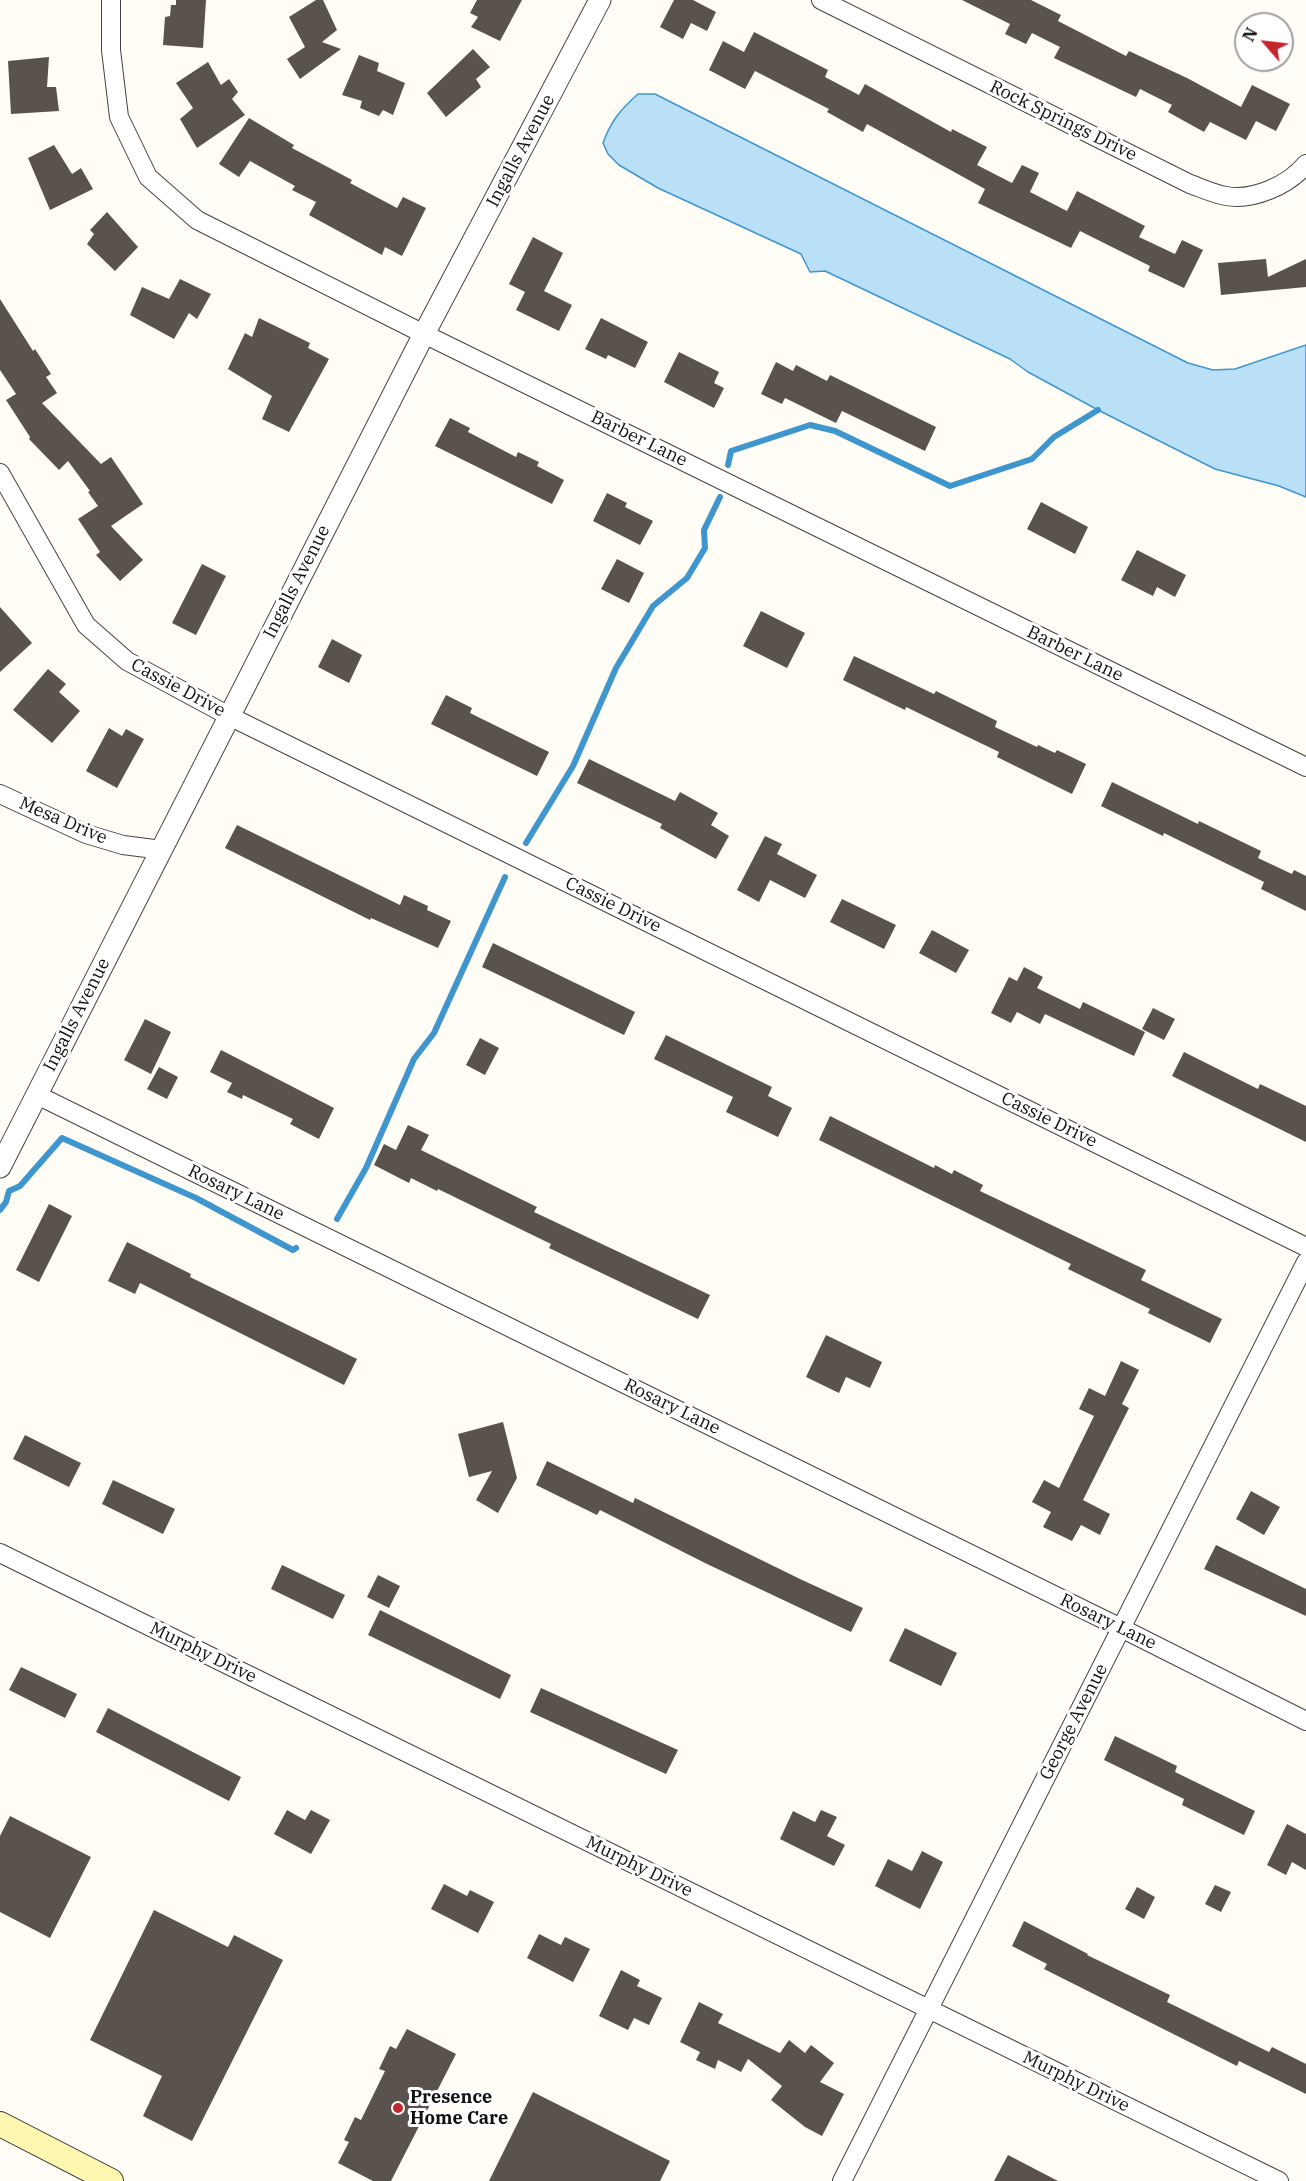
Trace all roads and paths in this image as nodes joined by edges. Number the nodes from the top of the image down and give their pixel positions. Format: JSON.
{"nodes":[{"id":1,"x":111,"y":0,"type":"edge"},
{"id":2,"x":600,"y":0,"type":"edge"},
{"id":3,"x":824,"y":1,"type":"edge"},
{"id":4,"x":1306,"y":164,"type":"edge"},
{"id":5,"x":424,"y":334,"type":"junction"},
{"id":6,"x":0,"y":473,"type":"edge"},
{"id":7,"x":229,"y":716,"type":"junction"},
{"id":8,"x":1306,"y":767,"type":"edge"},
{"id":9,"x":0,"y":794,"type":"edge"},
{"id":10,"x":162,"y":850,"type":"junction"},
{"id":11,"x":37,"y":1095,"type":"junction"},
{"id":12,"x":0,"y":1167,"type":"edge"},
{"id":13,"x":1306,"y":1247,"type":"edge"},
{"id":14,"x":1306,"y":1262,"type":"edge"},
{"id":15,"x":0,"y":1553,"type":"edge"},
{"id":16,"x":1121,"y":1628,"type":"junction"},
{"id":17,"x":1306,"y":1721,"type":"edge"},
{"id":18,"x":929,"y":2010,"type":"junction"},
{"id":19,"x":0,"y":2124,"type":"edge"},
{"id":20,"x":111,"y":2181,"type":"edge"},
{"id":21,"x":842,"y":2181,"type":"edge"},
{"id":22,"x":1279,"y":2181,"type":"edge"}],
"edges":[{"from":1,"to":5,"type":"street","name":"Barber Lane"},
{"from":2,"to":5,"type":"street","name":"Ingalls Avenue"},
{"from":3,"to":4,"type":"street","name":"Rock Springs Drive"},
{"from":5,"to":7,"type":"street","name":"Ingalls Avenue"},
{"from":5,"to":8,"type":"street","name":"Barber Lane"},
{"from":6,"to":7,"type":"street","name":"Cassie Drive"},
{"from":7,"to":10,"type":"street","name":"Ingalls Avenue"},
{"from":7,"to":13,"type":"street","name":"Cassie Drive"},
{"from":9,"to":10,"type":"street","name":"Mesa Drive"},
{"from":10,"to":11,"type":"street","name":"Ingalls Avenue"},
{"from":11,"to":12,"type":"street","name":"Ingalls Avenue"},
{"from":11,"to":16,"type":"street","name":"Rosary Lane"},
{"from":14,"to":16,"type":"street","name":"George Avenue"},
{"from":15,"to":18,"type":"street","name":"Murphy Drive"},
{"from":16,"to":17,"type":"street","name":"Rosary Lane"},
{"from":16,"to":18,"type":"street","name":"George Avenue"},
{"from":18,"to":21,"type":"street","name":"George Avenue"},
{"from":18,"to":22,"type":"street","name":"Murphy Drive"},
{"from":19,"to":20,"type":"main road"}]}
